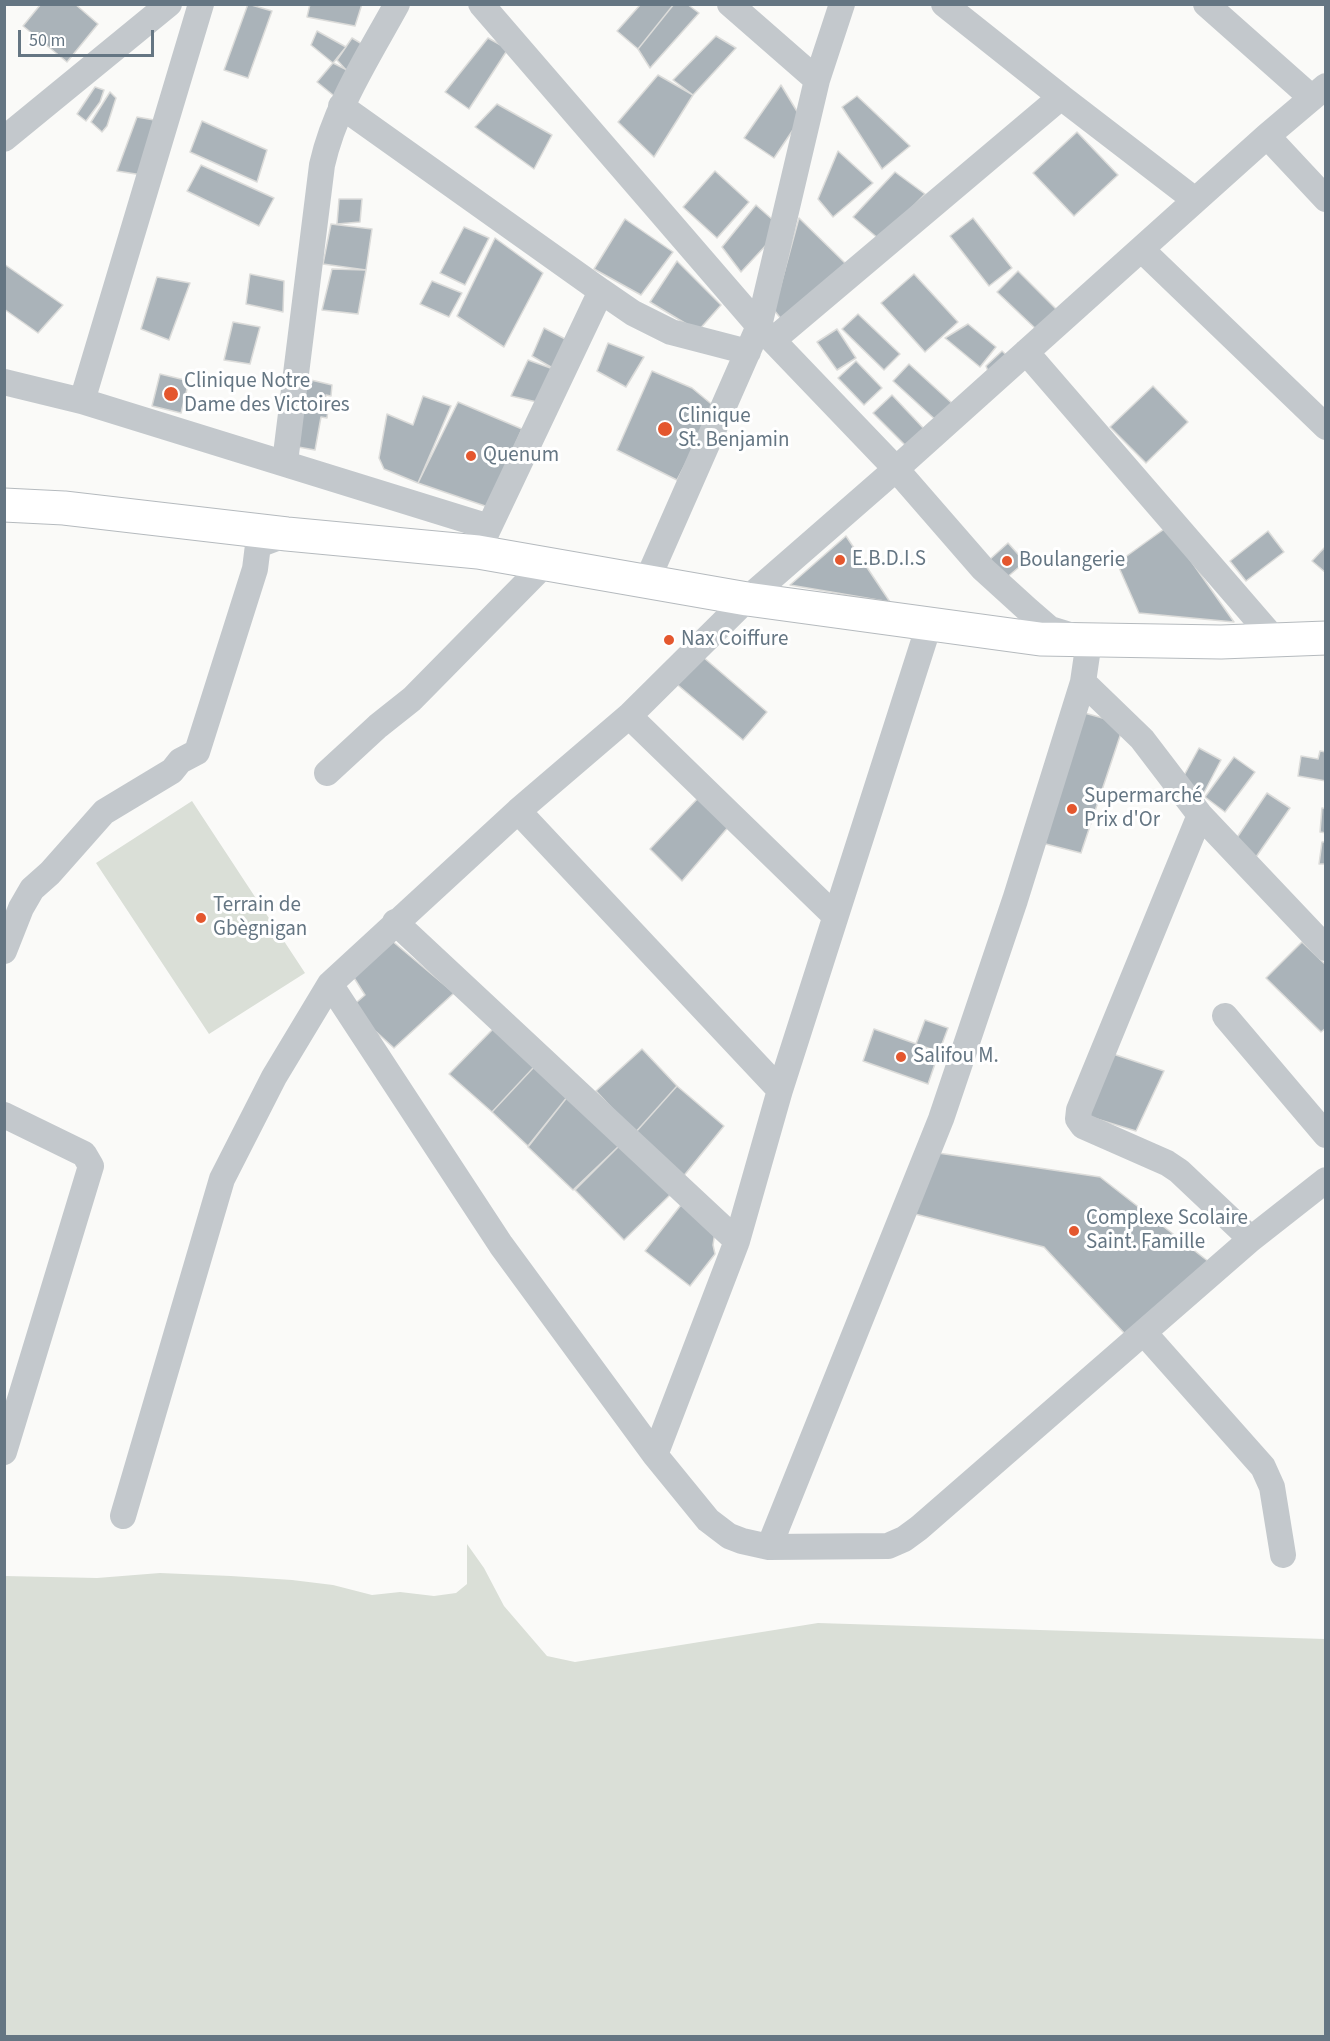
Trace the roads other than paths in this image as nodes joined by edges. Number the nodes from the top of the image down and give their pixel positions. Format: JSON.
{"nodes":[{"id":1,"x":169,"y":4,"type":"edge"},
{"id":2,"x":201,"y":4,"type":"edge"},
{"id":3,"x":397,"y":4,"type":"edge"},
{"id":4,"x":481,"y":4,"type":"edge"},
{"id":5,"x":730,"y":4,"type":"edge"},
{"id":6,"x":842,"y":4,"type":"edge"},
{"id":7,"x":944,"y":4,"type":"edge"},
{"id":8,"x":1206,"y":4,"type":"edge"},
{"id":9,"x":817,"y":80,"type":"junction"},
{"id":10,"x":1319,"y":92,"type":"edge"},
{"id":11,"x":1061,"y":97,"type":"junction"},
{"id":12,"x":341,"y":106,"type":"junction"},
{"id":13,"x":1267,"y":136,"type":"junction"},
{"id":14,"x":4,"y":139,"type":"edge"},
{"id":15,"x":1326,"y":199,"type":"edge"},
{"id":16,"x":1195,"y":200,"type":"junction"},
{"id":17,"x":1141,"y":249,"type":"junction"},
{"id":18,"x":601,"y":291,"type":"junction"},
{"id":19,"x":766,"y":333,"type":"junction"},
{"id":20,"x":748,"y":352,"type":"junction"},
{"id":21,"x":1026,"y":352,"type":"junction"},
{"id":22,"x":4,"y":382,"type":"edge"},
{"id":23,"x":82,"y":401,"type":"junction"},
{"id":24,"x":1326,"y":427,"type":"edge"},
{"id":25,"x":285,"y":462,"type":"junction"},
{"id":26,"x":896,"y":469,"type":"junction"},
{"id":27,"x":4,"y":505,"type":"edge"},
{"id":28,"x":287,"y":534,"type":"junction"},
{"id":29,"x":483,"y":539,"type":"junction"},
{"id":30,"x":545,"y":564,"type":"junction"},
{"id":31,"x":646,"y":583,"type":"junction"},
{"id":32,"x":747,"y":599,"type":"junction"},
{"id":33,"x":929,"y":625,"type":"junction"},
{"id":34,"x":1326,"y":638,"type":"edge"},
{"id":35,"x":1275,"y":640,"type":"junction"},
{"id":36,"x":1089,"y":641,"type":"junction"},
{"id":37,"x":1083,"y":681,"type":"junction"},
{"id":38,"x":629,"y":717,"type":"junction"},
{"id":39,"x":327,"y":773,"type":"dead end"},
{"id":40,"x":518,"y":811,"type":"junction"},
{"id":41,"x":1200,"y":814,"type":"junction"},
{"id":42,"x":836,"y":916,"type":"junction"},
{"id":43,"x":395,"y":922,"type":"junction"},
{"id":44,"x":1326,"y":948,"type":"edge"},
{"id":45,"x":4,"y":951,"type":"edge"},
{"id":46,"x":330,"y":984,"type":"junction"},
{"id":47,"x":1225,"y":1016,"type":"dead end"},
{"id":48,"x":780,"y":1090,"type":"junction"},
{"id":49,"x":4,"y":1115,"type":"edge"},
{"id":50,"x":1326,"y":1135,"type":"edge"},
{"id":51,"x":1326,"y":1180,"type":"edge"},
{"id":52,"x":1251,"y":1239,"type":"junction"},
{"id":53,"x":737,"y":1241,"type":"junction"},
{"id":54,"x":1145,"y":1334,"type":"junction"},
{"id":55,"x":4,"y":1452,"type":"edge"},
{"id":56,"x":655,"y":1455,"type":"junction"},
{"id":57,"x":123,"y":1516,"type":"dead end"},
{"id":58,"x":769,"y":1547,"type":"junction"},
{"id":59,"x":1283,"y":1555,"type":"dead end"}],
"edges":[{"from":1,"to":14,"type":"street"},
{"from":2,"to":23,"type":"street"},
{"from":3,"to":12,"type":"street"},
{"from":4,"to":19,"type":"street"},
{"from":5,"to":9,"type":"street"},
{"from":6,"to":9,"type":"street"},
{"from":7,"to":11,"type":"street"},
{"from":8,"to":10,"type":"street"},
{"from":9,"to":19,"type":"street"},
{"from":10,"to":13,"type":"street"},
{"from":11,"to":16,"type":"street"},
{"from":11,"to":19,"type":"street"},
{"from":12,"to":18,"type":"street"},
{"from":12,"to":25,"type":"street"},
{"from":13,"to":15,"type":"street"},
{"from":13,"to":16,"type":"street"},
{"from":16,"to":17,"type":"street"},
{"from":17,"to":21,"type":"street"},
{"from":17,"to":24,"type":"street"},
{"from":18,"to":20,"type":"street"},
{"from":18,"to":29,"type":"street"},
{"from":19,"to":20,"type":"street"},
{"from":19,"to":26,"type":"street"},
{"from":20,"to":31,"type":"street"},
{"from":21,"to":26,"type":"street"},
{"from":21,"to":35,"type":"street"},
{"from":22,"to":23,"type":"street"},
{"from":23,"to":25,"type":"street"},
{"from":25,"to":29,"type":"street"},
{"from":26,"to":32,"type":"street"},
{"from":26,"to":36,"type":"street"},
{"from":27,"to":28,"type":"main road"},
{"from":28,"to":29,"type":"main road"},
{"from":28,"to":45,"type":"street"},
{"from":29,"to":30,"type":"main road"},
{"from":30,"to":31,"type":"main road"},
{"from":30,"to":39,"type":"street"},
{"from":31,"to":32,"type":"main road"},
{"from":32,"to":33,"type":"main road"},
{"from":32,"to":38,"type":"street"},
{"from":33,"to":36,"type":"main road"},
{"from":33,"to":42,"type":"street"},
{"from":34,"to":35,"type":"main road"},
{"from":35,"to":36,"type":"main road"},
{"from":36,"to":37,"type":"street"},
{"from":37,"to":41,"type":"street"},
{"from":37,"to":58,"type":"street"},
{"from":38,"to":40,"type":"street"},
{"from":38,"to":42,"type":"street"},
{"from":40,"to":43,"type":"street"},
{"from":40,"to":48,"type":"street"},
{"from":41,"to":44,"type":"street"},
{"from":41,"to":52,"type":"street"},
{"from":42,"to":48,"type":"street"},
{"from":43,"to":46,"type":"street"},
{"from":43,"to":53,"type":"street"},
{"from":46,"to":56,"type":"street"},
{"from":46,"to":57,"type":"street"},
{"from":47,"to":50,"type":"street"},
{"from":48,"to":53,"type":"street"},
{"from":49,"to":55,"type":"street"},
{"from":51,"to":52,"type":"street"},
{"from":52,"to":54,"type":"street"},
{"from":53,"to":56,"type":"street"},
{"from":54,"to":58,"type":"street"},
{"from":54,"to":59,"type":"street"},
{"from":56,"to":58,"type":"street"}]}
